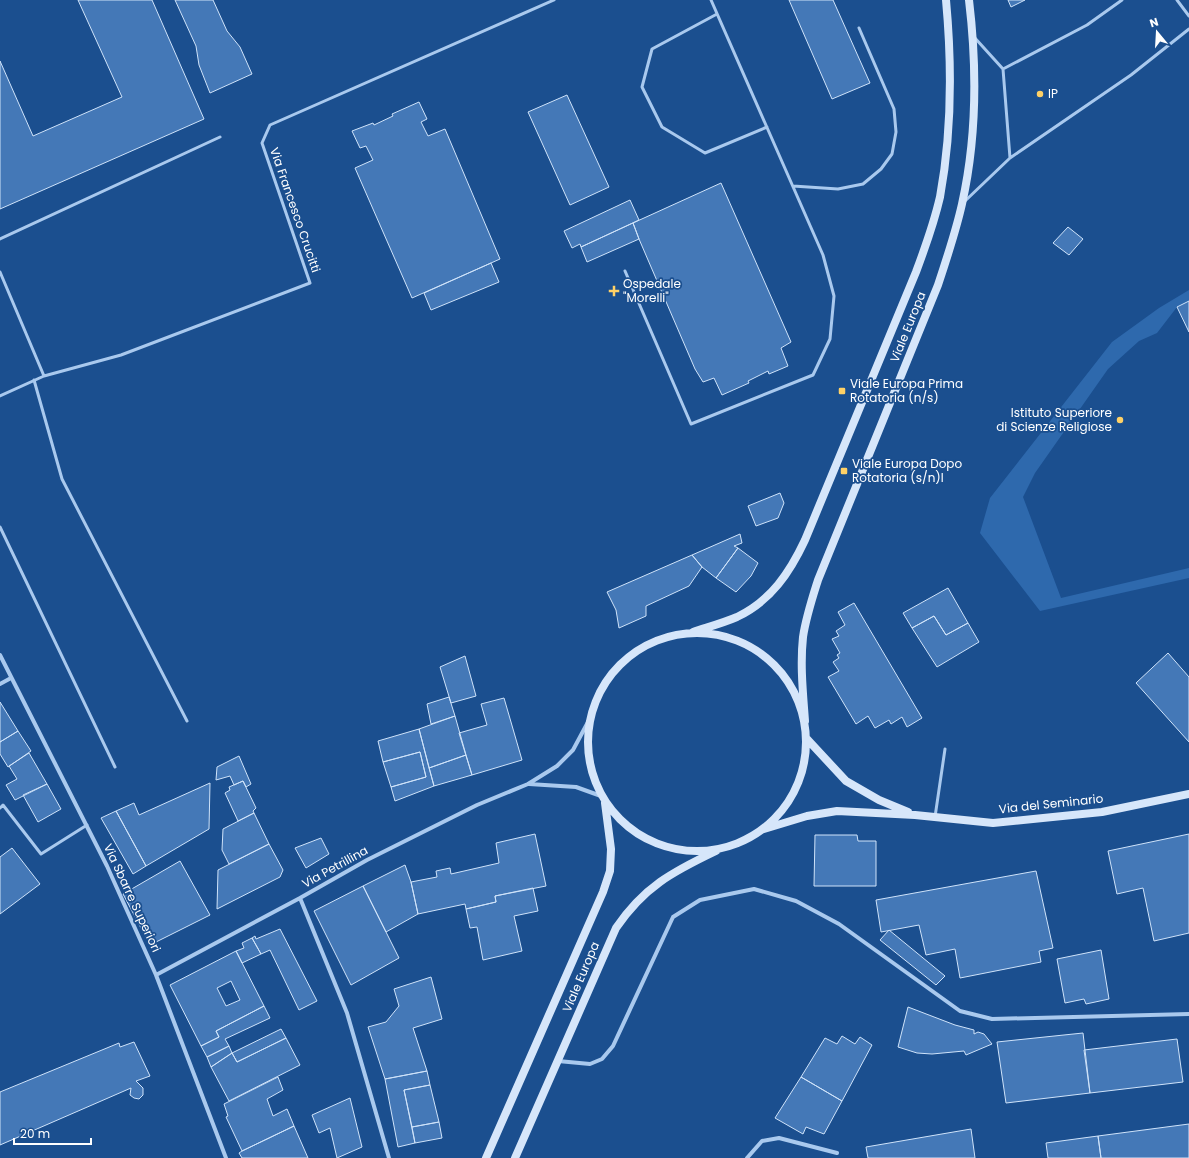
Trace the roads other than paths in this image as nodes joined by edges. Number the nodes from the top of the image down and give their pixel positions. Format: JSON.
{"nodes":[{"id":1,"x":554,"y":0,"type":"edge"},
{"id":2,"x":711,"y":0,"type":"edge"},
{"id":3,"x":946,"y":0,"type":"edge"},
{"id":4,"x":970,"y":0,"type":"edge"},
{"id":5,"x":1122,"y":0,"type":"edge"},
{"id":6,"x":1177,"y":0,"type":"edge"},
{"id":7,"x":717,"y":14,"type":"junction"},
{"id":8,"x":1189,"y":16,"type":"edge"},
{"id":9,"x":859,"y":28,"type":"dead end"},
{"id":10,"x":1189,"y":29,"type":"edge"},
{"id":11,"x":973,"y":35,"type":"junction"},
{"id":12,"x":1003,"y":69,"type":"junction"},
{"id":13,"x":767,"y":127,"type":"junction"},
{"id":14,"x":220,"y":137,"type":"dead end"},
{"id":15,"x":1010,"y":158,"type":"junction"},
{"id":16,"x":793,"y":186,"type":"junction"},
{"id":17,"x":962,"y":203,"type":"junction"},
{"id":18,"x":0,"y":239,"type":"edge"},
{"id":19,"x":625,"y":271,"type":"dead end"},
{"id":20,"x":0,"y":272,"type":"edge"},
{"id":21,"x":44,"y":376,"type":"junction"},
{"id":22,"x":34,"y":380,"type":"junction"},
{"id":23,"x":0,"y":396,"type":"edge"},
{"id":24,"x":0,"y":527,"type":"edge"},
{"id":25,"x":693,"y":632,"type":"junction"},
{"id":26,"x":0,"y":656,"type":"edge"},
{"id":27,"x":11,"y":678,"type":"junction"},
{"id":28,"x":0,"y":684,"type":"edge"},
{"id":29,"x":187,"y":721,"type":"dead end"},
{"id":30,"x":805,"y":721,"type":"junction"},
{"id":31,"x":588,"y":722,"type":"junction"},
{"id":32,"x":807,"y":739,"type":"junction"},
{"id":33,"x":945,"y":749,"type":"dead end"},
{"id":34,"x":115,"y":767,"type":"dead end"},
{"id":35,"x":528,"y":784,"type":"junction"},
{"id":36,"x":1189,"y":794,"type":"edge"},
{"id":37,"x":603,"y":800,"type":"junction"},
{"id":38,"x":0,"y":808,"type":"edge"},
{"id":39,"x":915,"y":815,"type":"junction"},
{"id":40,"x":935,"y":817,"type":"junction"},
{"id":41,"x":87,"y":825,"type":"junction"},
{"id":42,"x":764,"y":829,"type":"junction"},
{"id":43,"x":721,"y":849,"type":"junction"},
{"id":44,"x":300,"y":898,"type":"junction"},
{"id":45,"x":156,"y":975,"type":"junction"},
{"id":46,"x":1189,"y":1014,"type":"edge"},
{"id":47,"x":558,"y":1061,"type":"junction"},
{"id":48,"x":837,"y":1153,"type":"dead end"},
{"id":49,"x":226,"y":1158,"type":"edge"},
{"id":50,"x":389,"y":1158,"type":"edge"},
{"id":51,"x":486,"y":1158,"type":"edge"},
{"id":52,"x":515,"y":1158,"type":"edge"},
{"id":53,"x":747,"y":1158,"type":"edge"}],
"edges":[{"from":1,"to":21,"type":"lane","name":"Via Francesco Crucitti"},
{"from":2,"to":7,"type":"lane"},
{"from":3,"to":25,"type":"main road","name":"Viale Europa"},
{"from":4,"to":11,"type":"main road","name":"Viale Europa"},
{"from":5,"to":12,"type":"lane"},
{"from":6,"to":8,"type":"lane"},
{"from":7,"to":13,"type":"lane"},
{"from":7,"to":13,"type":"lane"},
{"from":9,"to":16,"type":"lane"},
{"from":10,"to":15,"type":"lane"},
{"from":11,"to":12,"type":"lane"},
{"from":11,"to":17,"type":"main road","name":"Viale Europa"},
{"from":12,"to":15,"type":"lane"},
{"from":13,"to":16,"type":"lane"},
{"from":14,"to":18,"type":"lane"},
{"from":15,"to":17,"type":"lane"},
{"from":16,"to":19,"type":"lane"},
{"from":17,"to":30,"type":"main road","name":"Viale Europa"},
{"from":20,"to":21,"type":"lane"},
{"from":21,"to":22,"type":"lane","name":"Via Francesco Crucitti"},
{"from":22,"to":23,"type":"lane","name":"Via Francesco Crucitti"},
{"from":22,"to":29,"type":"lane"},
{"from":24,"to":34,"type":"lane"},
{"from":25,"to":30,"type":"main road"},
{"from":25,"to":31,"type":"main road"},
{"from":26,"to":27,"type":"street","name":"Via Sbarre Superiori"},
{"from":27,"to":28,"type":"street"},
{"from":27,"to":41,"type":"street","name":"Via Sbarre Superiori"},
{"from":30,"to":32,"type":"main road"},
{"from":31,"to":35,"type":"street","name":"Via Petrillina"},
{"from":31,"to":37,"type":"main road"},
{"from":32,"to":39,"type":"main road"},
{"from":32,"to":42,"type":"main road"},
{"from":33,"to":40,"type":"lane"},
{"from":35,"to":37,"type":"street"},
{"from":35,"to":44,"type":"street","name":"Via Petrillina"},
{"from":36,"to":40,"type":"main road","name":"Via del Seminario"},
{"from":37,"to":43,"type":"main road"},
{"from":37,"to":51,"type":"main road","name":"Viale Europa"},
{"from":38,"to":41,"type":"lane"},
{"from":39,"to":40,"type":"main road","name":"Via del Seminario"},
{"from":39,"to":42,"type":"main road"},
{"from":41,"to":45,"type":"street","name":"Via Sbarre Superiori"},
{"from":42,"to":43,"type":"main road"},
{"from":43,"to":47,"type":"main road","name":"Viale Europa"},
{"from":44,"to":45,"type":"street","name":"Via Petrillina"},
{"from":44,"to":50,"type":"street"},
{"from":45,"to":49,"type":"street","name":"Via Sbarre Superiori"},
{"from":46,"to":47,"type":"street"},
{"from":47,"to":52,"type":"main road","name":"Viale Europa"},
{"from":48,"to":53,"type":"street"}]}
